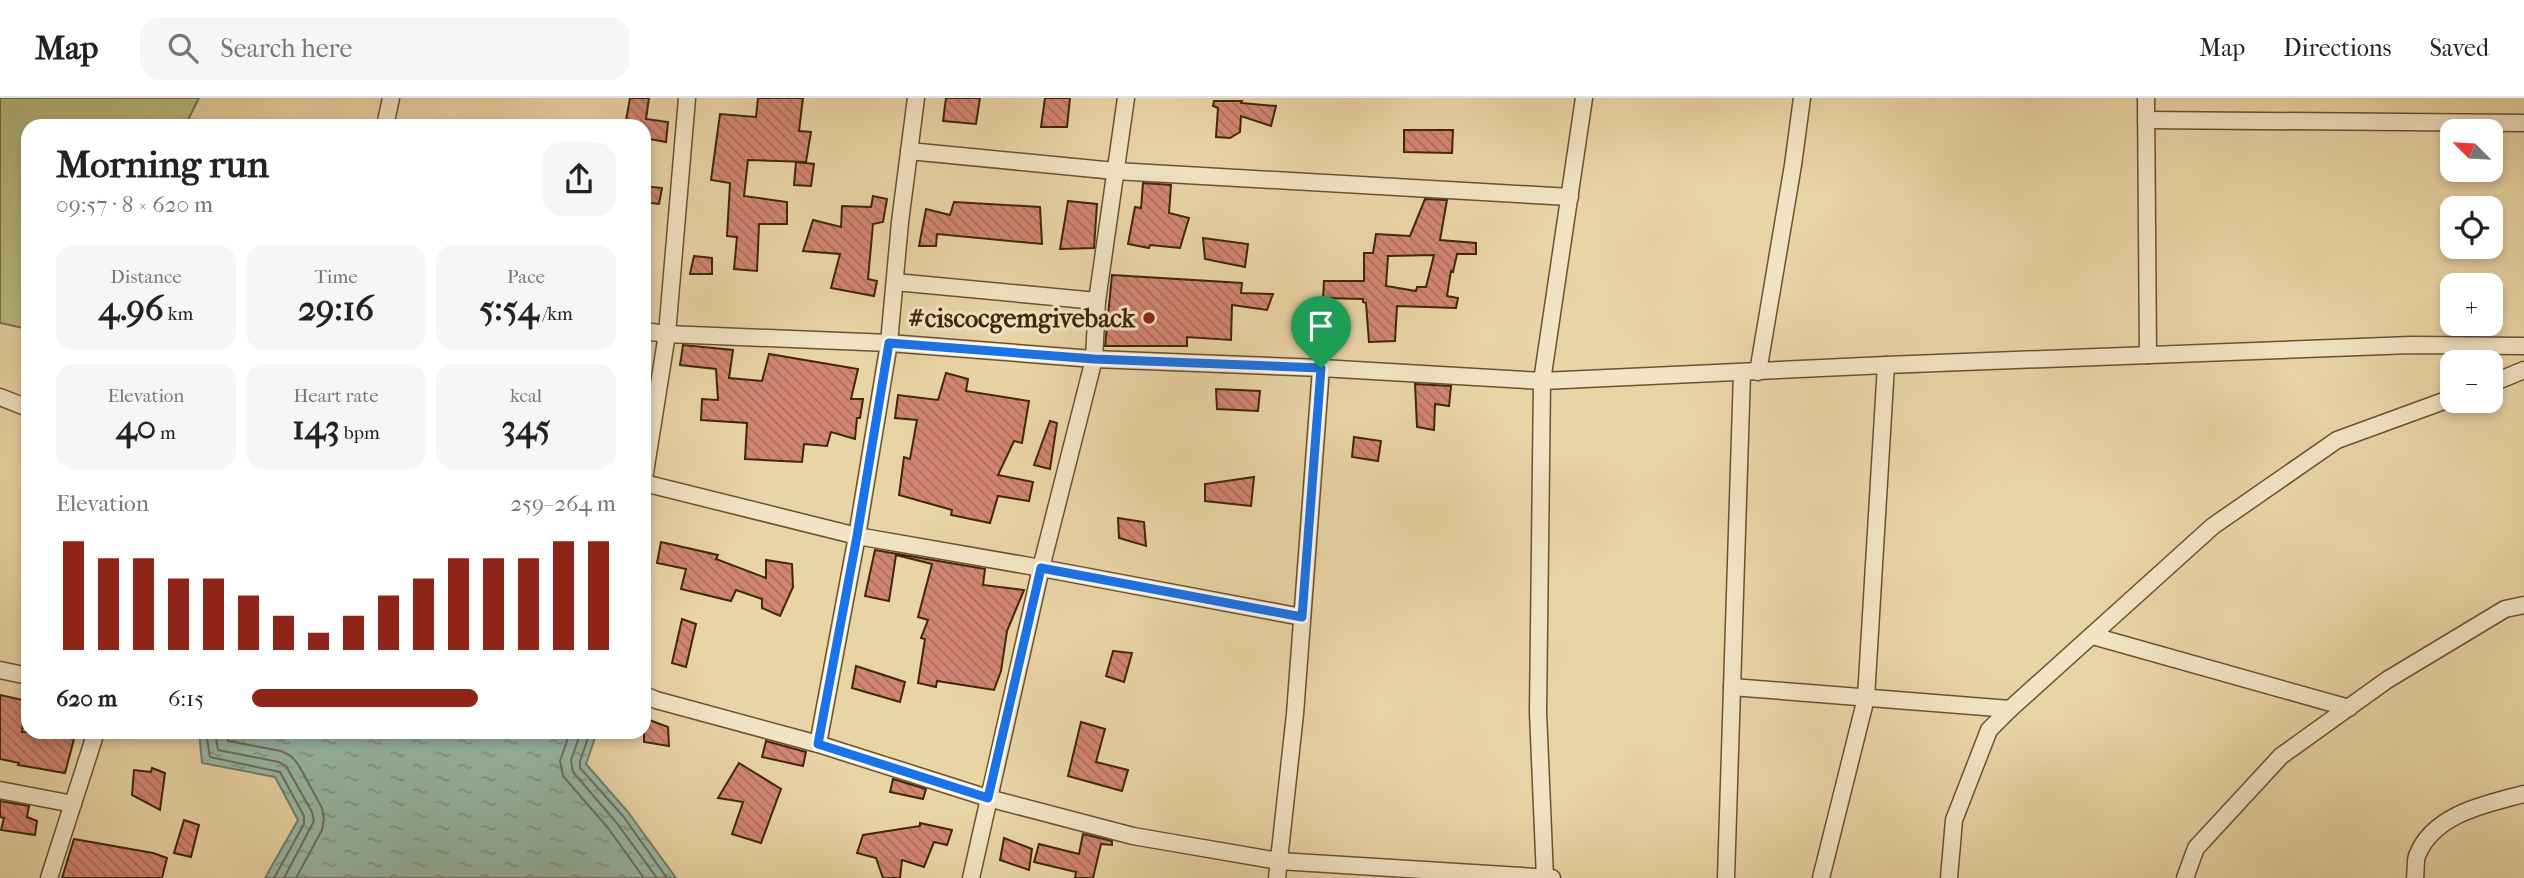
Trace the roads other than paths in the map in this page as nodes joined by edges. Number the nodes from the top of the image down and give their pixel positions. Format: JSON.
{"nodes":[{"id":1,"x":391,"y":98,"type":"edge"},
{"id":2,"x":687,"y":98,"type":"edge"},
{"id":3,"x":915,"y":98,"type":"edge"},
{"id":4,"x":1126,"y":98,"type":"edge"},
{"id":5,"x":1584,"y":98,"type":"edge"},
{"id":6,"x":1802,"y":98,"type":"edge"},
{"id":7,"x":2146,"y":98,"type":"edge"},
{"id":8,"x":386,"y":119,"type":"edge"},
{"id":9,"x":2146,"y":120,"type":"junction"},
{"id":10,"x":2524,"y":123,"type":"edge"},
{"id":11,"x":909,"y":151,"type":"junction"},
{"id":12,"x":1115,"y":171,"type":"junction"},
{"id":13,"x":1570,"y":197,"type":"junction"},
{"id":14,"x":895,"y":282,"type":"junction"},
{"id":15,"x":1097,"y":301,"type":"junction"},
{"id":16,"x":651,"y":332,"type":"edge"},
{"id":17,"x":667,"y":334,"type":"junction"},
{"id":18,"x":889,"y":343,"type":"junction"},
{"id":19,"x":2524,"y":346,"type":"edge"},
{"id":20,"x":2148,"y":355,"type":"junction"},
{"id":21,"x":1094,"y":359,"type":"junction"},
{"id":22,"x":1886,"y":365,"type":"junction"},
{"id":23,"x":1321,"y":368,"type":"junction"},
{"id":24,"x":2524,"y":370,"type":"edge"},
{"id":25,"x":1750,"y":373,"type":"junction"},
{"id":26,"x":2503,"y":379,"type":"edge"},
{"id":27,"x":1542,"y":382,"type":"junction"},
{"id":28,"x":0,"y":397,"type":"edge"},
{"id":29,"x":2440,"y":402,"type":"edge"},
{"id":30,"x":21,"y":405,"type":"edge"},
{"id":31,"x":651,"y":436,"type":"edge"},
{"id":32,"x":651,"y":483,"type":"edge"},
{"id":33,"x":857,"y":536,"type":"junction"},
{"id":34,"x":1041,"y":568,"type":"junction"},
{"id":35,"x":2524,"y":605,"type":"edge"},
{"id":36,"x":1302,"y":617,"type":"junction"},
{"id":37,"x":2093,"y":636,"type":"junction"},
{"id":38,"x":0,"y":670,"type":"edge"},
{"id":39,"x":21,"y":674,"type":"edge"},
{"id":40,"x":1732,"y":687,"type":"junction"},
{"id":41,"x":651,"y":698,"type":"edge"},
{"id":42,"x":1867,"y":698,"type":"junction"},
{"id":43,"x":2349,"y":708,"type":"junction"},
{"id":44,"x":2010,"y":709,"type":"junction"},
{"id":45,"x":94,"y":739,"type":"edge"},
{"id":46,"x":818,"y":744,"type":"junction"},
{"id":47,"x":0,"y":790,"type":"edge"},
{"id":48,"x":2524,"y":794,"type":"edge"},
{"id":49,"x":988,"y":798,"type":"junction"},
{"id":50,"x":73,"y":804,"type":"junction"},
{"id":51,"x":1279,"y":861,"type":"junction"},
{"id":52,"x":49,"y":878,"type":"edge"},
{"id":53,"x":971,"y":878,"type":"edge"},
{"id":54,"x":1277,"y":878,"type":"edge"},
{"id":55,"x":1545,"y":878,"type":"edge"},
{"id":56,"x":1552,"y":878,"type":"edge"},
{"id":57,"x":1726,"y":878,"type":"edge"},
{"id":58,"x":1821,"y":878,"type":"edge"},
{"id":59,"x":1949,"y":878,"type":"edge"},
{"id":60,"x":2185,"y":878,"type":"edge"},
{"id":61,"x":2415,"y":878,"type":"edge"}],
"edges":[{"from":1,"to":8,"type":"street"},
{"from":2,"to":17,"type":"street"},
{"from":3,"to":11,"type":"street"},
{"from":4,"to":12,"type":"street"},
{"from":5,"to":13,"type":"street"},
{"from":6,"to":25,"type":"street"},
{"from":7,"to":9,"type":"street"},
{"from":9,"to":10,"type":"street"},
{"from":9,"to":20,"type":"street"},
{"from":11,"to":12,"type":"street"},
{"from":11,"to":14,"type":"street"},
{"from":12,"to":13,"type":"street"},
{"from":12,"to":15,"type":"street"},
{"from":13,"to":27,"type":"street"},
{"from":14,"to":15,"type":"street"},
{"from":14,"to":18,"type":"street"},
{"from":15,"to":21,"type":"street"},
{"from":16,"to":17,"type":"street"},
{"from":17,"to":18,"type":"street"},
{"from":17,"to":31,"type":"street"},
{"from":18,"to":21,"type":"street"},
{"from":18,"to":33,"type":"street"},
{"from":19,"to":20,"type":"street"},
{"from":20,"to":22,"type":"street"},
{"from":21,"to":23,"type":"street"},
{"from":21,"to":34,"type":"street"},
{"from":22,"to":25,"type":"street"},
{"from":22,"to":42,"type":"street"},
{"from":23,"to":27,"type":"street"},
{"from":23,"to":36,"type":"street"},
{"from":24,"to":26,"type":"street"},
{"from":25,"to":27,"type":"street"},
{"from":25,"to":40,"type":"street"},
{"from":27,"to":55,"type":"street"},
{"from":28,"to":30,"type":"street"},
{"from":29,"to":37,"type":"street"},
{"from":32,"to":33,"type":"street"},
{"from":33,"to":34,"type":"street"},
{"from":33,"to":46,"type":"street"},
{"from":34,"to":36,"type":"street"},
{"from":34,"to":49,"type":"street"},
{"from":35,"to":43,"type":"street"},
{"from":36,"to":51,"type":"street"},
{"from":37,"to":43,"type":"street"},
{"from":37,"to":44,"type":"street"},
{"from":38,"to":39,"type":"street"},
{"from":40,"to":42,"type":"street"},
{"from":40,"to":57,"type":"street"},
{"from":41,"to":46,"type":"street"},
{"from":42,"to":44,"type":"street"},
{"from":42,"to":58,"type":"street"},
{"from":43,"to":60,"type":"street"},
{"from":44,"to":59,"type":"street"},
{"from":45,"to":50,"type":"street"},
{"from":46,"to":49,"type":"street"},
{"from":47,"to":50,"type":"street"},
{"from":48,"to":61,"type":"street"},
{"from":49,"to":51,"type":"street"},
{"from":49,"to":53,"type":"street"},
{"from":50,"to":52,"type":"street"},
{"from":51,"to":54,"type":"street"},
{"from":51,"to":55,"type":"street"},
{"from":55,"to":56,"type":"street"}]}
